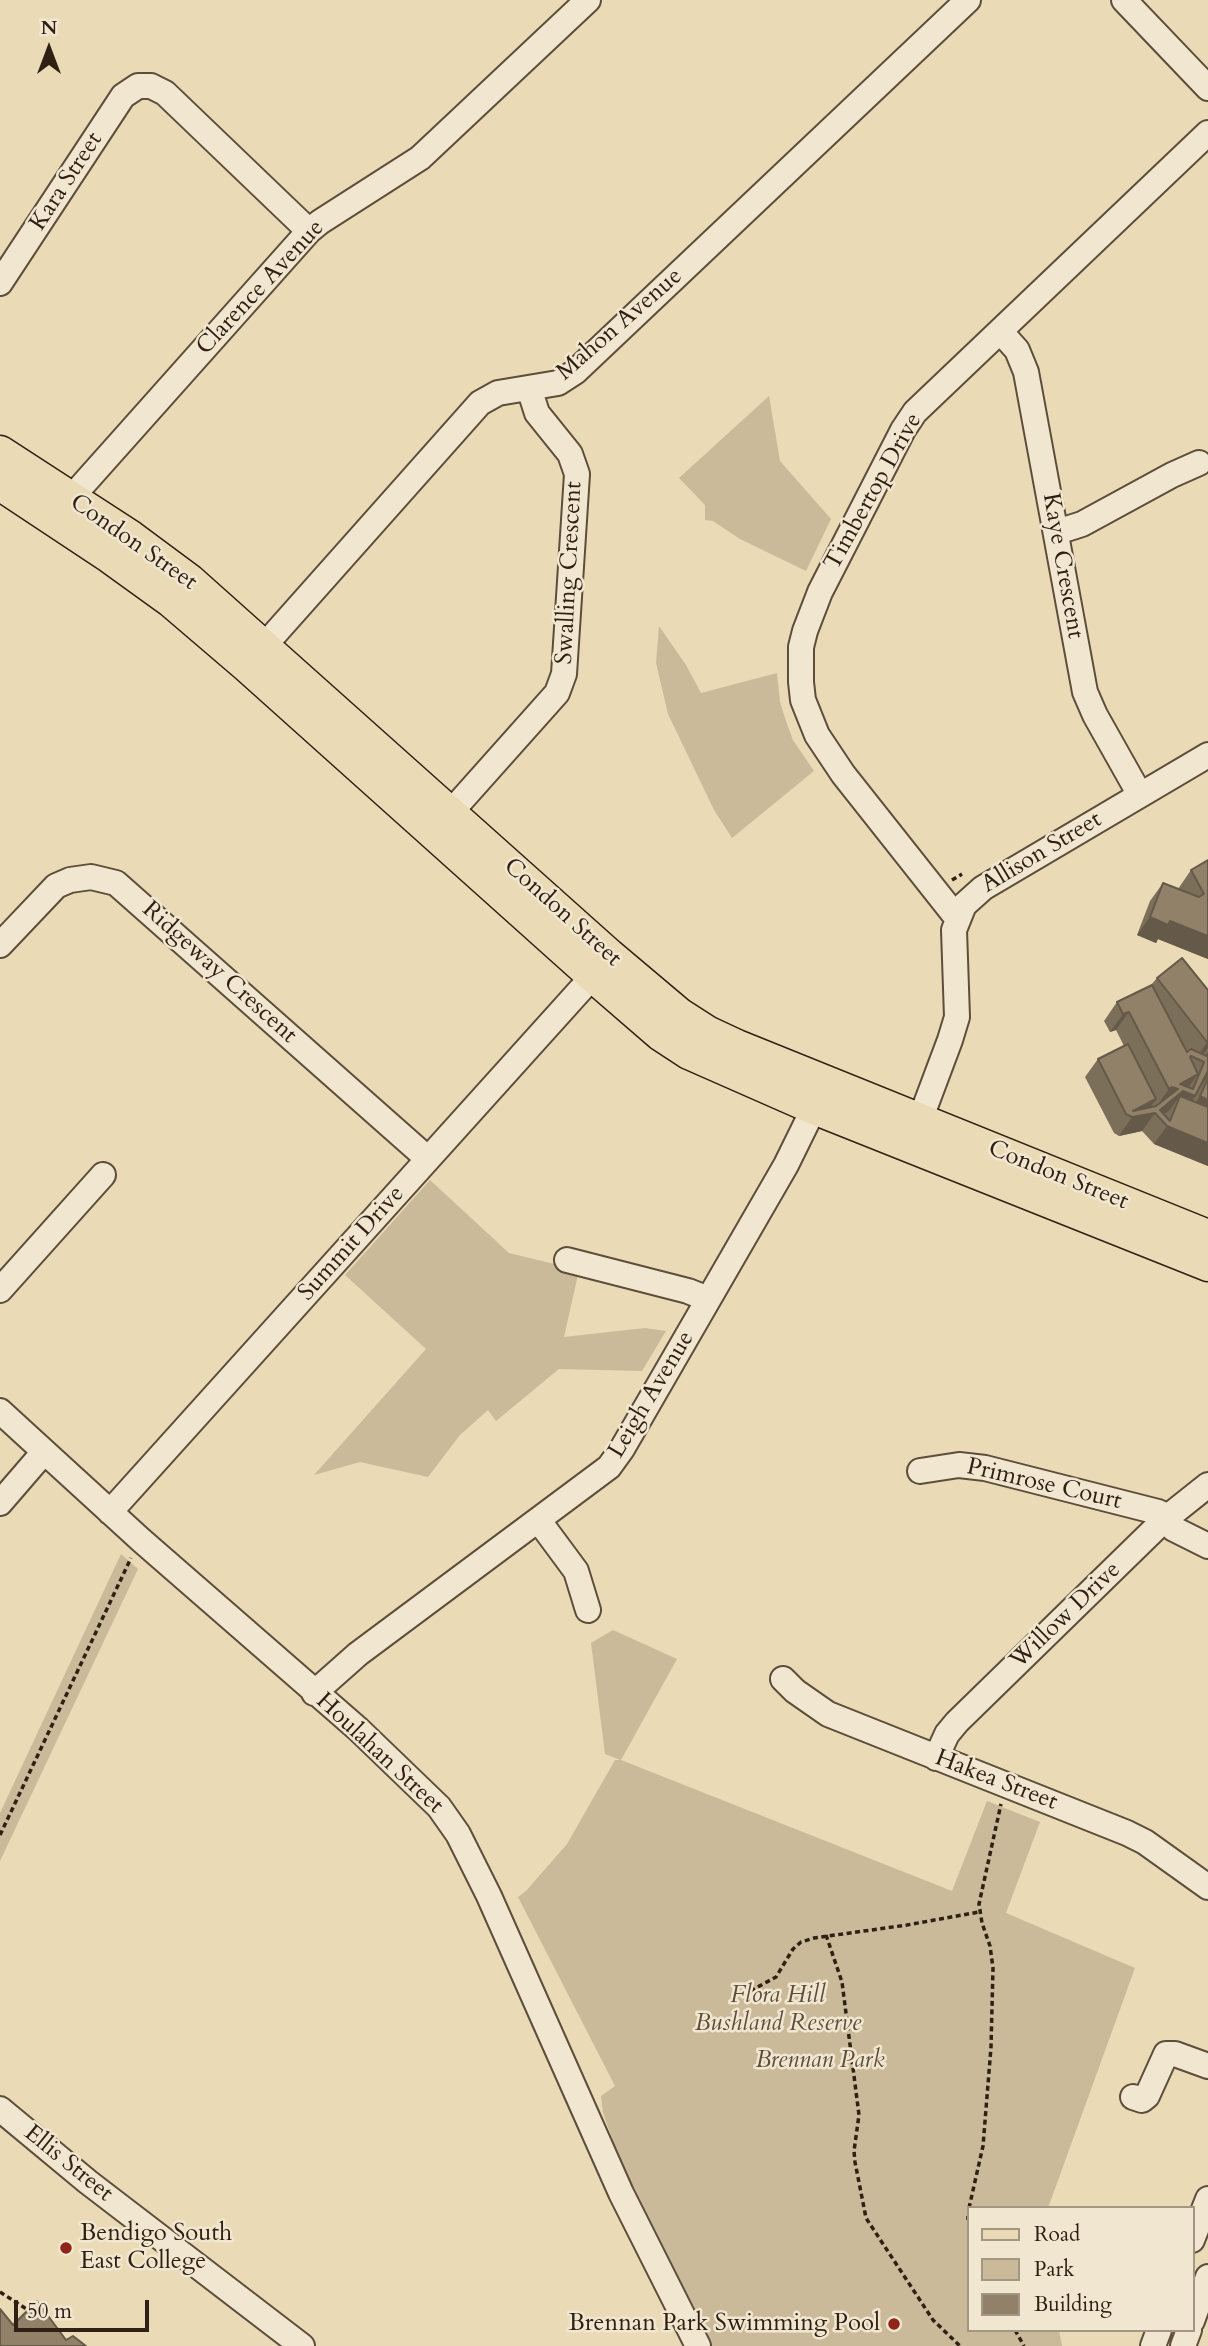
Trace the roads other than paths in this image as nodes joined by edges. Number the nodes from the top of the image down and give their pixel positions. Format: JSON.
{"nodes":[{"id":1,"x":587,"y":0,"type":"edge"},
{"id":2,"x":968,"y":0,"type":"edge"},
{"id":3,"x":1124,"y":0,"type":"edge"},
{"id":4,"x":1208,"y":88,"type":"edge"},
{"id":5,"x":1208,"y":134,"type":"edge"},
{"id":6,"x":309,"y":232,"type":"junction"},
{"id":7,"x":0,"y":283,"type":"edge"},
{"id":8,"x":1000,"y":331,"type":"junction"},
{"id":9,"x":529,"y":388,"type":"junction"},
{"id":10,"x":0,"y":452,"type":"edge"},
{"id":11,"x":1199,"y":463,"type":"dead end"},
{"id":12,"x":0,"y":484,"type":"edge"},
{"id":13,"x":63,"y":510,"type":"junction"},
{"id":14,"x":1057,"y":532,"type":"junction"},
{"id":15,"x":256,"y":656,"type":"junction"},
{"id":16,"x":1208,"y":755,"type":"edge"},
{"id":17,"x":1140,"y":795,"type":"junction"},
{"id":18,"x":450,"y":813,"type":"junction"},
{"id":19,"x":957,"y":918,"type":"junction"},
{"id":20,"x":0,"y":945,"type":"edge"},
{"id":21,"x":593,"y":976,"type":"junction"},
{"id":22,"x":814,"y":1108,"type":"junction"},
{"id":23,"x":915,"y":1133,"type":"junction"},
{"id":24,"x":428,"y":1159,"type":"junction"},
{"id":25,"x":103,"y":1175,"type":"dead end"},
{"id":26,"x":1208,"y":1236,"type":"edge"},
{"id":27,"x":567,"y":1260,"type":"dead end"},
{"id":28,"x":1208,"y":1265,"type":"edge"},
{"id":29,"x":0,"y":1290,"type":"edge"},
{"id":30,"x":708,"y":1299,"type":"junction"},
{"id":31,"x":0,"y":1411,"type":"edge"},
{"id":32,"x":44,"y":1452,"type":"junction"},
{"id":33,"x":920,"y":1471,"type":"dead end"},
{"id":34,"x":1208,"y":1485,"type":"edge"},
{"id":35,"x":0,"y":1503,"type":"edge"},
{"id":36,"x":110,"y":1513,"type":"junction"},
{"id":37,"x":1166,"y":1518,"type":"junction"},
{"id":38,"x":540,"y":1521,"type":"junction"},
{"id":39,"x":1208,"y":1546,"type":"edge"},
{"id":40,"x":588,"y":1610,"type":"dead end"},
{"id":41,"x":783,"y":1679,"type":"dead end"},
{"id":42,"x":314,"y":1693,"type":"junction"},
{"id":43,"x":936,"y":1758,"type":"junction"},
{"id":44,"x":1208,"y":1887,"type":"edge"},
{"id":45,"x":1208,"y":2067,"type":"edge"},
{"id":46,"x":1133,"y":2097,"type":"dead end"},
{"id":47,"x":0,"y":2109,"type":"edge"},
{"id":48,"x":1208,"y":2199,"type":"edge"},
{"id":49,"x":1194,"y":2235,"type":"edge"},
{"id":50,"x":1203,"y":2283,"type":"edge"},
{"id":51,"x":1196,"y":2321,"type":"edge"},
{"id":52,"x":302,"y":2346,"type":"edge"},
{"id":53,"x":698,"y":2346,"type":"edge"}],
"edges":[{"from":1,"to":6,"type":"street","name":"Clarence Avenue"},
{"from":2,"to":9,"type":"street","name":"Mahon Avenue"},
{"from":3,"to":4,"type":"street"},
{"from":5,"to":8,"type":"street","name":"Timbertop Drive"},
{"from":6,"to":7,"type":"street","name":"Kara Street"},
{"from":6,"to":13,"type":"street","name":"Clarence Avenue"},
{"from":8,"to":14,"type":"street","name":"Kaye Crescent"},
{"from":8,"to":19,"type":"street","name":"Timbertop Drive"},
{"from":9,"to":15,"type":"street","name":"Mahon Avenue"},
{"from":9,"to":18,"type":"street","name":"Swalling Crescent"},
{"from":10,"to":13,"type":"main road","name":"Condon Street"},
{"from":11,"to":14,"type":"street"},
{"from":12,"to":13,"type":"main road","name":"Condon Street"},
{"from":13,"to":15,"type":"main road","name":"Condon Street"},
{"from":14,"to":17,"type":"street","name":"Kaye Crescent"},
{"from":15,"to":18,"type":"main road","name":"Condon Street"},
{"from":15,"to":21,"type":"main road","name":"Condon Street"},
{"from":16,"to":17,"type":"street","name":"Allison Street"},
{"from":17,"to":19,"type":"street","name":"Allison Street"},
{"from":18,"to":23,"type":"main road","name":"Condon Street"},
{"from":19,"to":23,"type":"street"},
{"from":20,"to":24,"type":"street","name":"Ridgeway Crescent"},
{"from":21,"to":22,"type":"main road","name":"Condon Street"},
{"from":21,"to":24,"type":"street","name":"Summit Drive"},
{"from":22,"to":23,"type":"main road","name":"Condon Street"},
{"from":22,"to":30,"type":"street","name":"Leigh Avenue"},
{"from":23,"to":26,"type":"main road","name":"Condon Street"},
{"from":23,"to":28,"type":"main road","name":"Condon Street"},
{"from":24,"to":36,"type":"street","name":"Summit Drive"},
{"from":25,"to":29,"type":"street"},
{"from":27,"to":30,"type":"street"},
{"from":30,"to":38,"type":"street","name":"Leigh Avenue"},
{"from":31,"to":32,"type":"street","name":"Houlahan Street"},
{"from":32,"to":35,"type":"street"},
{"from":32,"to":36,"type":"street","name":"Houlahan Street"},
{"from":33,"to":37,"type":"street","name":"Primrose Court"},
{"from":34,"to":37,"type":"street","name":"Willow Drive"},
{"from":36,"to":42,"type":"street","name":"Houlahan Street"},
{"from":37,"to":39,"type":"street","name":"Primrose Court"},
{"from":37,"to":43,"type":"street","name":"Willow Drive"},
{"from":38,"to":40,"type":"street"},
{"from":38,"to":42,"type":"street","name":"Leigh Avenue"},
{"from":41,"to":43,"type":"street","name":"Hakea Street"},
{"from":42,"to":53,"type":"street","name":"Houlahan Street"},
{"from":43,"to":44,"type":"street","name":"Hakea Street"},
{"from":45,"to":46,"type":"street"},
{"from":47,"to":52,"type":"street","name":"Ellis Street"},
{"from":48,"to":49,"type":"street"},
{"from":50,"to":51,"type":"street"}]}
